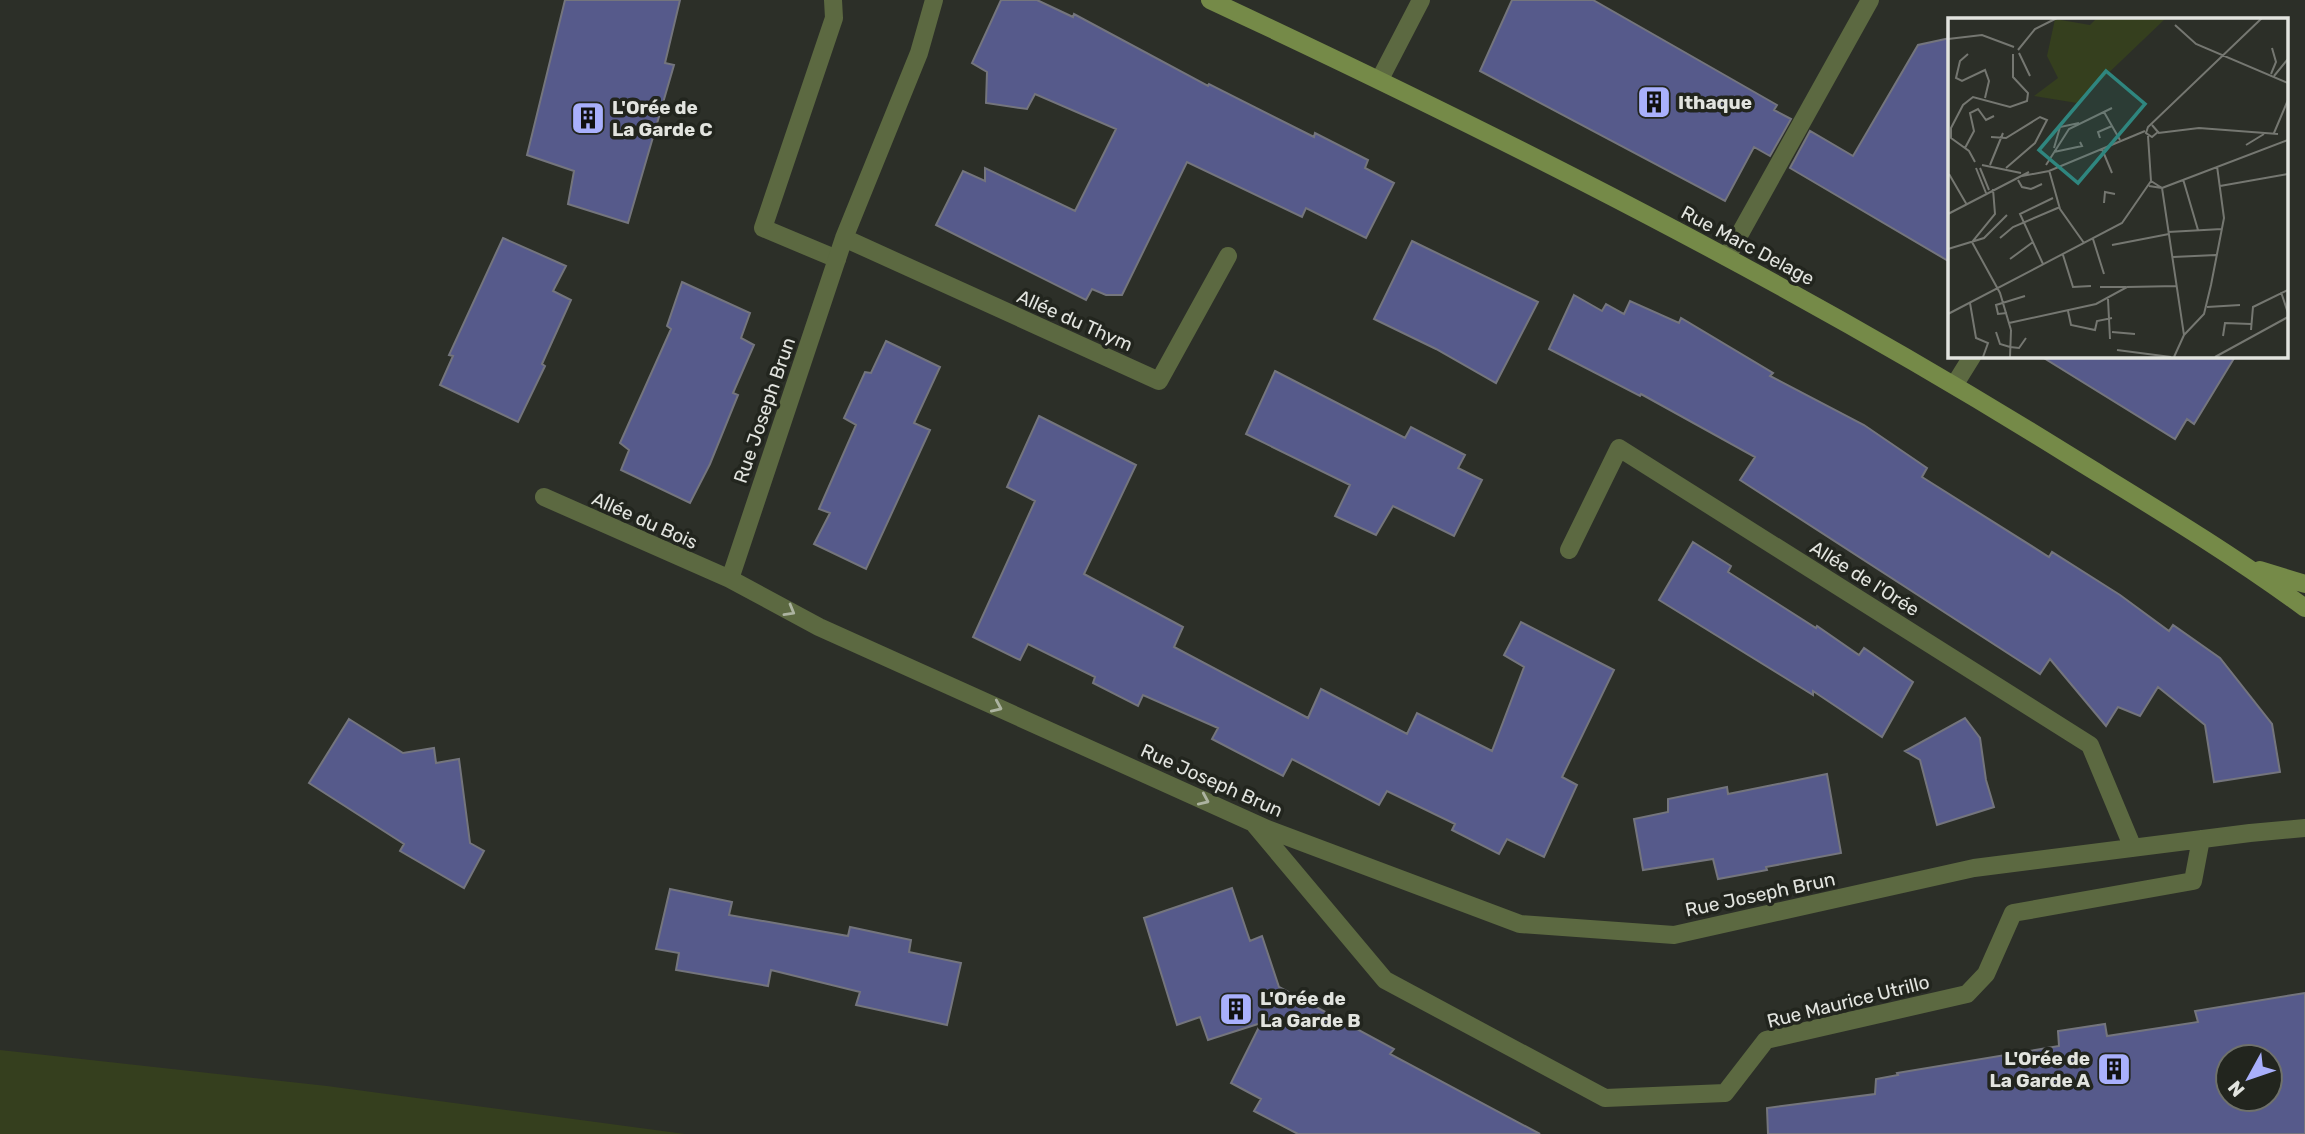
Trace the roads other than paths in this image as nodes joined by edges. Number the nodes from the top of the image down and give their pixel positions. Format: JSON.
{"nodes":[{"id":1,"x":833,"y":0,"type":"edge"},
{"id":2,"x":934,"y":0,"type":"edge"},
{"id":3,"x":1210,"y":0,"type":"edge"},
{"id":4,"x":1421,"y":0,"type":"edge"},
{"id":5,"x":1870,"y":0,"type":"edge"},
{"id":6,"x":1380,"y":79,"type":"junction"},
{"id":7,"x":844,"y":238,"type":"junction"},
{"id":8,"x":1228,"y":256,"type":"dead end"},
{"id":9,"x":1727,"y":257,"type":"junction"},
{"id":10,"x":837,"y":259,"type":"junction"},
{"id":11,"x":1972,"y":357,"type":"edge"},
{"id":12,"x":1955,"y":384,"type":"junction"},
{"id":13,"x":544,"y":497,"type":"dead end"},
{"id":14,"x":1569,"y":550,"type":"dead end"},
{"id":15,"x":2247,"y":566,"type":"junction"},
{"id":16,"x":730,"y":579,"type":"junction"},
{"id":17,"x":2305,"y":584,"type":"edge"},
{"id":18,"x":2305,"y":608,"type":"edge"},
{"id":19,"x":1253,"y":822,"type":"junction"},
{"id":20,"x":2305,"y":828,"type":"edge"},
{"id":21,"x":2201,"y":839,"type":"junction"},
{"id":22,"x":2133,"y":848,"type":"junction"}],
"edges":[{"from":1,"to":10,"type":"street"},
{"from":2,"to":7,"type":"street","name":"Rue Joseph Brun"},
{"from":3,"to":6,"type":"street","name":"Rue Marc Delage"},
{"from":4,"to":6,"type":"street"},
{"from":5,"to":9,"type":"street"},
{"from":6,"to":9,"type":"street","name":"Rue Marc Delage"},
{"from":7,"to":8,"type":"street","name":"Allée du Thym"},
{"from":7,"to":10,"type":"street","name":"Rue Joseph Brun"},
{"from":9,"to":12,"type":"street","name":"Rue Marc Delage"},
{"from":10,"to":16,"type":"street","name":"Rue Joseph Brun"},
{"from":11,"to":12,"type":"street"},
{"from":12,"to":15,"type":"street","name":"Rue Marc Delage"},
{"from":13,"to":16,"type":"street","name":"Allée du Bois"},
{"from":14,"to":22,"type":"street","name":"Allée de l'Orée"},
{"from":15,"to":17,"type":"street","name":"Rue Marc Delage"},
{"from":15,"to":18,"type":"street","name":"Rue Marc Delage"},
{"from":16,"to":19,"type":"street","name":"Rue Joseph Brun","one_way":true},
{"from":19,"to":21,"type":"street","name":"Rue Maurice Utrillo"},
{"from":19,"to":22,"type":"street","name":"Rue Joseph Brun"},
{"from":20,"to":21,"type":"street","name":"Rue Joseph Brun"},
{"from":21,"to":22,"type":"street","name":"Rue Joseph Brun"}]}
